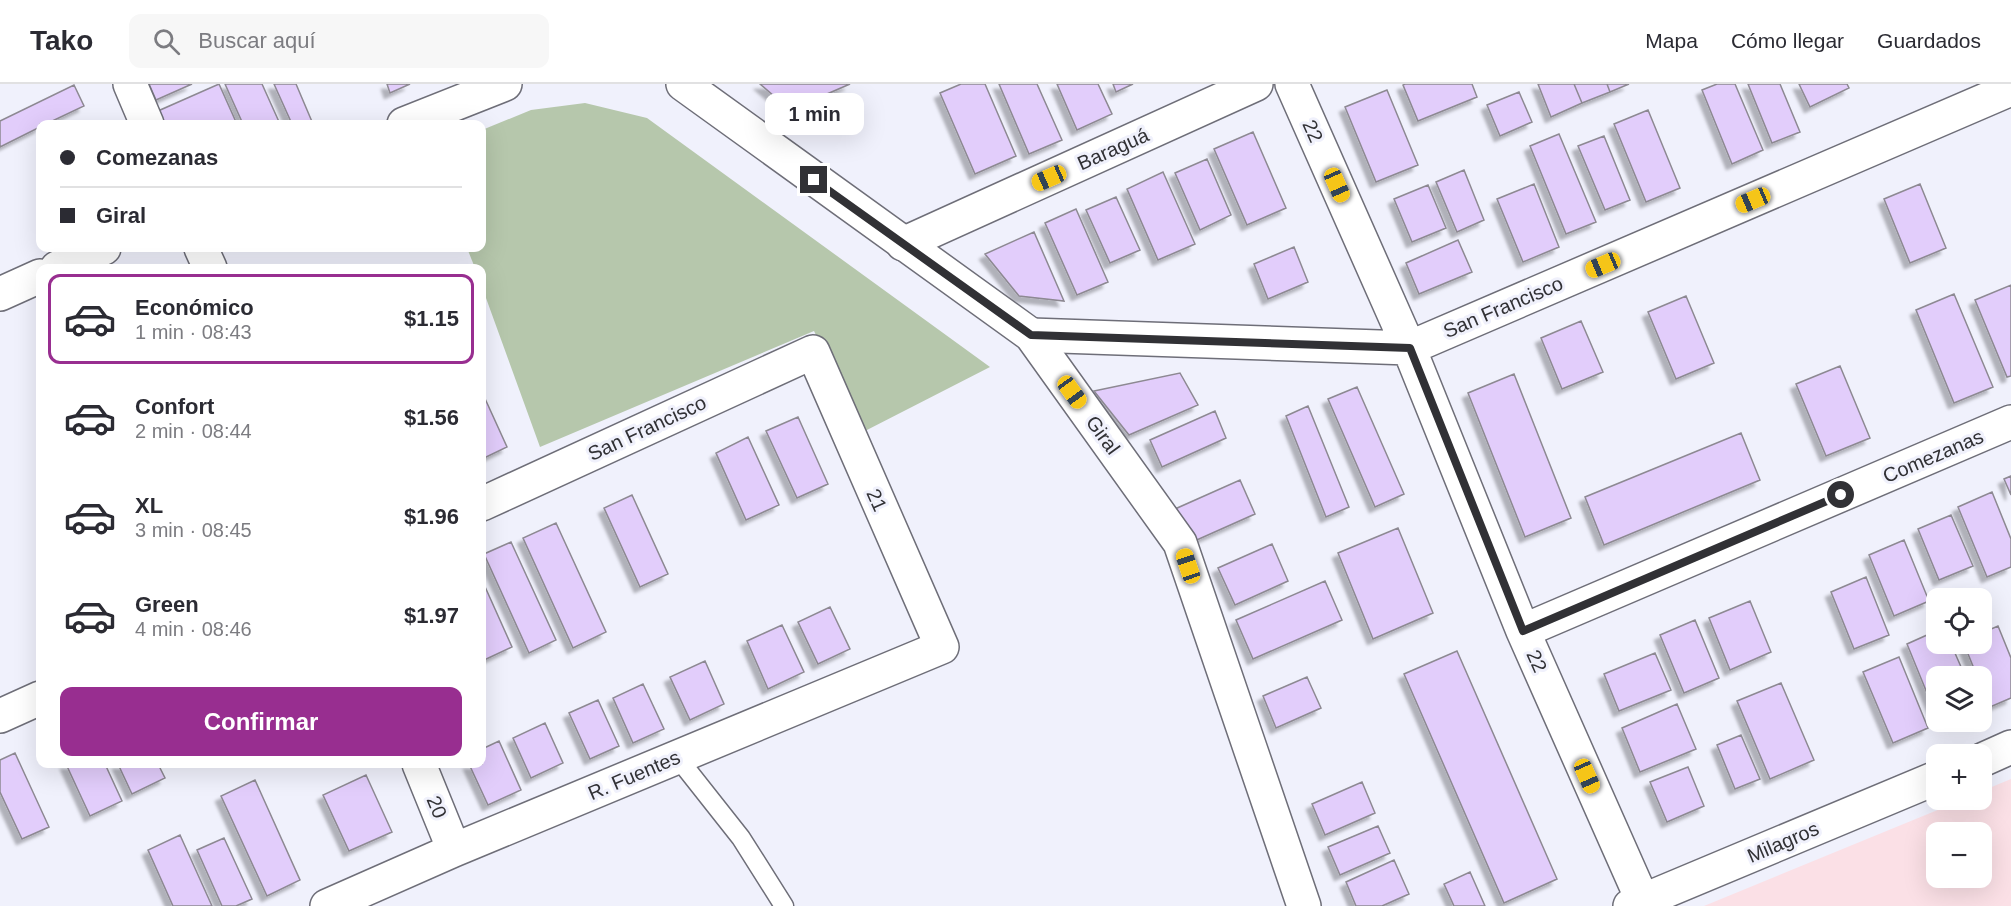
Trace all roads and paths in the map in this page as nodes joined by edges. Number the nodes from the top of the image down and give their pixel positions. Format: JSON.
{"nodes":[{"id":1,"x":130,"y":84,"type":"edge"},
{"id":2,"x":505,"y":84,"type":"edge"},
{"id":3,"x":683,"y":84,"type":"edge"},
{"id":4,"x":1256,"y":84,"type":"edge"},
{"id":5,"x":1292,"y":84,"type":"edge"},
{"id":6,"x":2011,"y":89,"type":"edge"},
{"id":7,"x":145,"y":120,"type":"edge"},
{"id":8,"x":414,"y":120,"type":"edge"},
{"id":9,"x":903,"y":244,"type":"junction"},
{"id":10,"x":95,"y":252,"type":"edge"},
{"id":11,"x":66,"y":264,"type":"edge"},
{"id":12,"x":36,"y":278,"type":"edge"},
{"id":13,"x":0,"y":294,"type":"edge"},
{"id":14,"x":1031,"y":335,"type":"junction"},
{"id":15,"x":1410,"y":348,"type":"junction"},
{"id":16,"x":813,"y":352,"type":"joint"},
{"id":17,"x":2011,"y":422,"type":"edge"},
{"id":18,"x":486,"y":502,"type":"edge"},
{"id":19,"x":1523,"y":631,"type":"junction"},
{"id":20,"x":942,"y":647,"type":"joint"},
{"id":21,"x":36,"y":700,"type":"edge"},
{"id":22,"x":0,"y":716,"type":"edge"},
{"id":23,"x":2011,"y":747,"type":"edge"},
{"id":24,"x":1992,"y":756,"type":"edge"},
{"id":25,"x":677,"y":757,"type":"junction"},
{"id":26,"x":421,"y":768,"type":"edge"},
{"id":27,"x":1926,"y":782,"type":"edge"},
{"id":28,"x":454,"y":850,"type":"junction"},
{"id":29,"x":1639,"y":904,"type":"edge"},
{"id":30,"x":327,"y":906,"type":"edge"},
{"id":31,"x":784,"y":906,"type":"edge"},
{"id":32,"x":1304,"y":906,"type":"edge"}],
"edges":[{"from":1,"to":7,"type":"street"},
{"from":2,"to":8,"type":"street"},
{"from":3,"to":9,"type":"street","name":"Giral"},
{"from":4,"to":9,"type":"street","name":"Baraguá"},
{"from":5,"to":15,"type":"street","name":"22"},
{"from":6,"to":15,"type":"street","name":"San Francisco"},
{"from":9,"to":14,"type":"street","name":"Giral"},
{"from":10,"to":11,"type":"street"},
{"from":12,"to":13,"type":"street"},
{"from":14,"to":15,"type":"street","name":"San Francisco"},
{"from":14,"to":32,"type":"street","name":"Giral"},
{"from":15,"to":19,"type":"street","name":"22"},
{"from":16,"to":18,"type":"street","name":"San Francisco"},
{"from":16,"to":20,"type":"street","name":"21"},
{"from":17,"to":19,"type":"street","name":"Comezanas"},
{"from":19,"to":29,"type":"street","name":"22"},
{"from":20,"to":25,"type":"street","name":"R. Fuentes"},
{"from":21,"to":22,"type":"street"},
{"from":23,"to":24,"type":"street"},
{"from":25,"to":28,"type":"street","name":"R. Fuentes"},
{"from":25,"to":31,"type":"lane"},
{"from":26,"to":28,"type":"street","name":"20"},
{"from":27,"to":29,"type":"street","name":"Milagros"},
{"from":28,"to":30,"type":"street","name":"R. Fuentes"}]}
